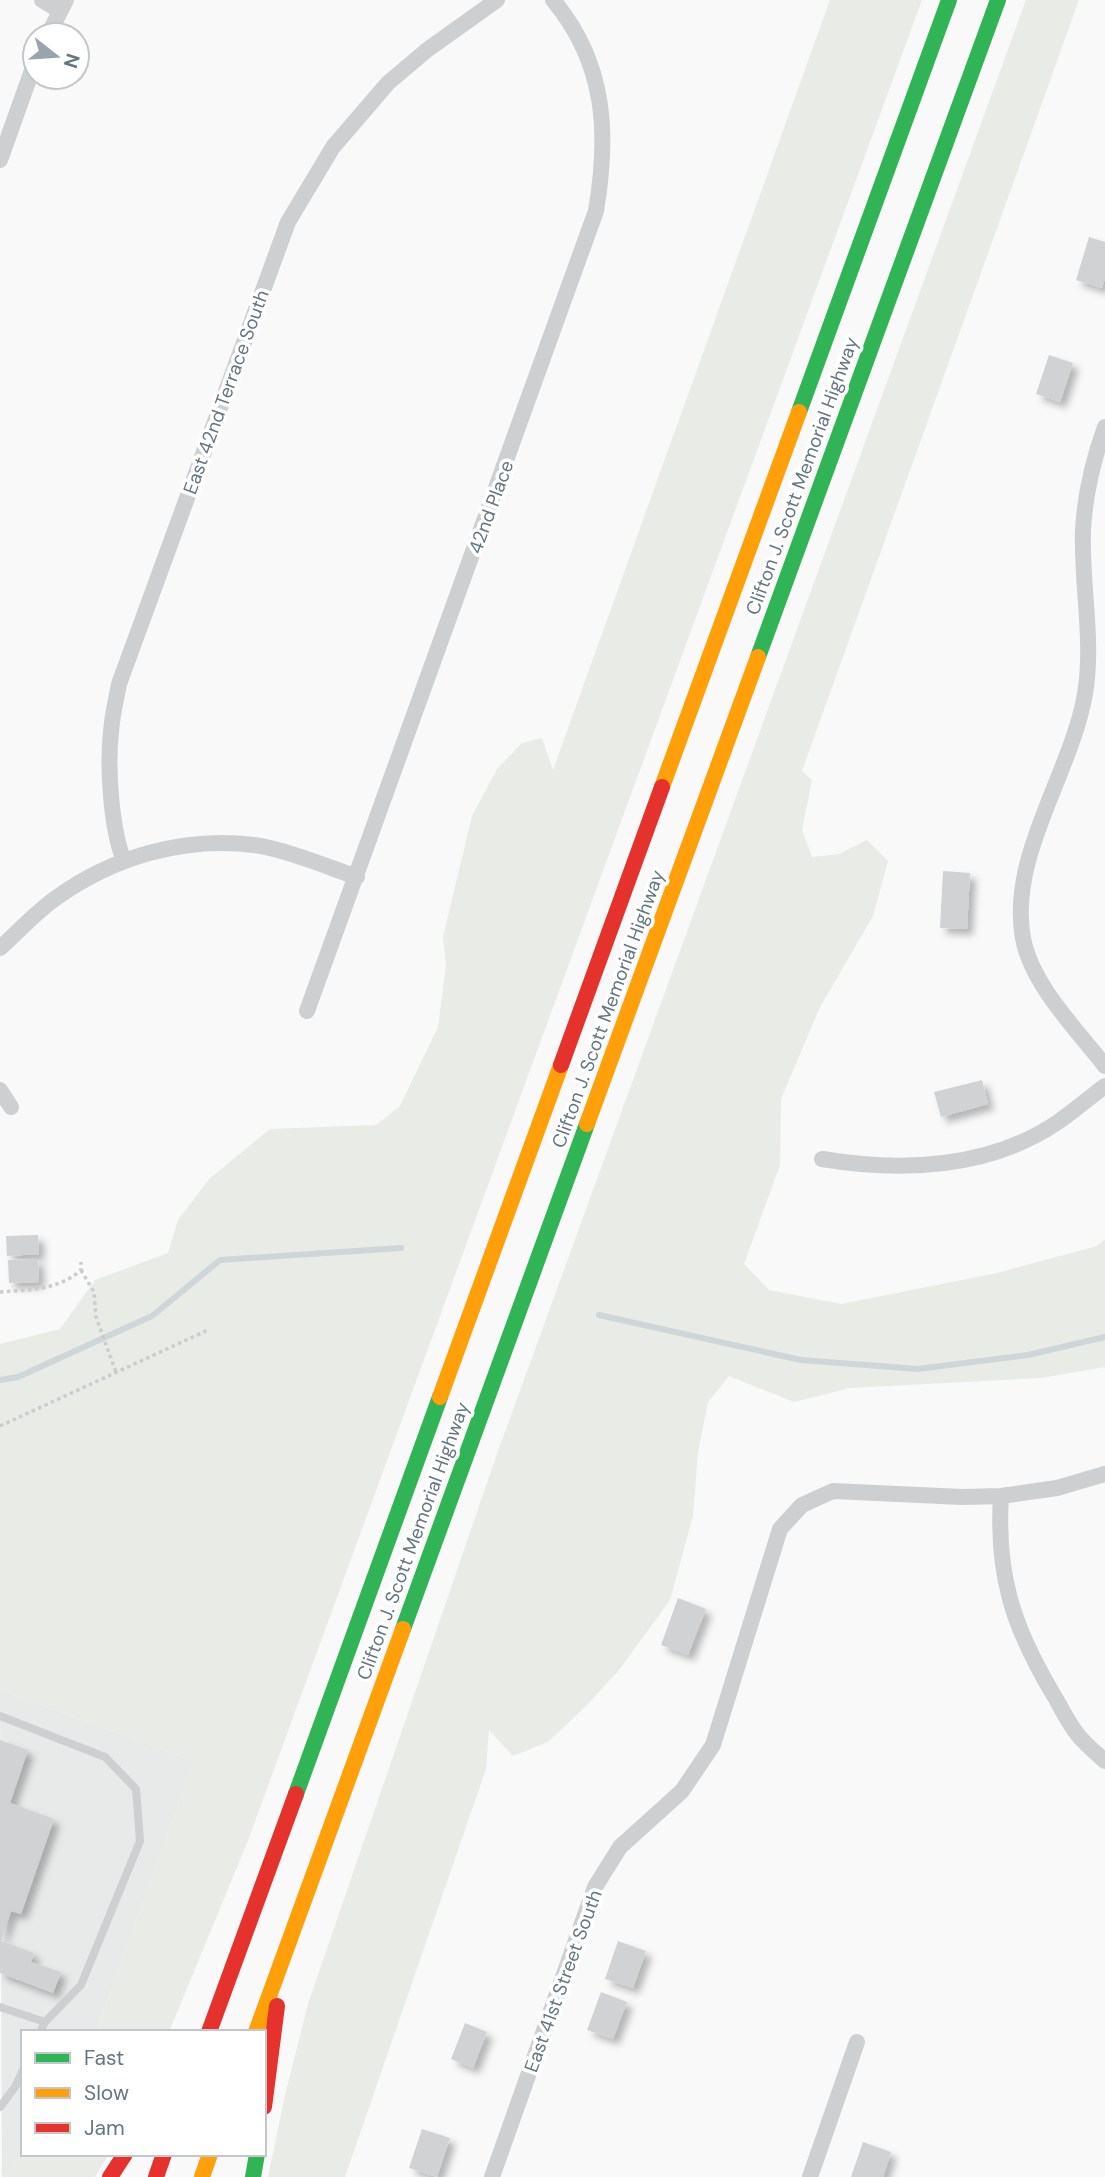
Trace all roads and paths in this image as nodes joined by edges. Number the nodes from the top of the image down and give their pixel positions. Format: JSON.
{"nodes":[{"id":1,"x":42,"y":0,"type":"edge"},
{"id":2,"x":497,"y":0,"type":"edge"},
{"id":3,"x":553,"y":0,"type":"edge"},
{"id":4,"x":949,"y":0,"type":"edge"},
{"id":5,"x":998,"y":0,"type":"edge"},
{"id":6,"x":63,"y":6,"type":"edge"},
{"id":7,"x":25,"y":91,"type":"edge"},
{"id":8,"x":0,"y":160,"type":"edge"},
{"id":9,"x":1104,"y":434,"type":"edge"},
{"id":10,"x":124,"y":861,"type":"junction"},
{"id":11,"x":357,"y":877,"type":"junction"},
{"id":12,"x":0,"y":948,"type":"edge"},
{"id":13,"x":307,"y":1011,"type":"dead end"},
{"id":14,"x":1105,"y":1066,"type":"edge"},
{"id":15,"x":1105,"y":1086,"type":"edge"},
{"id":16,"x":0,"y":1090,"type":"edge"},
{"id":17,"x":11,"y":1107,"type":"dead end"},
{"id":18,"x":822,"y":1158,"type":"dead end"},
{"id":19,"x":80,"y":1262,"type":"dead end"},
{"id":20,"x":81,"y":1270,"type":"junction"},
{"id":21,"x":0,"y":1292,"type":"edge"},
{"id":22,"x":208,"y":1330,"type":"dead end"},
{"id":23,"x":116,"y":1372,"type":"junction"},
{"id":24,"x":0,"y":1426,"type":"edge"},
{"id":25,"x":1105,"y":1474,"type":"edge"},
{"id":26,"x":1001,"y":1496,"type":"junction"},
{"id":27,"x":0,"y":1716,"type":"edge"},
{"id":28,"x":1105,"y":1762,"type":"edge"},
{"id":29,"x":283,"y":1958,"type":"junction"},
{"id":30,"x":0,"y":2007,"type":"edge"},
{"id":31,"x":45,"y":2022,"type":"junction"},
{"id":32,"x":41,"y":2030,"type":"edge"},
{"id":33,"x":210,"y":2030,"type":"edge"},
{"id":34,"x":257,"y":2030,"type":"edge"},
{"id":35,"x":857,"y":2042,"type":"dead end"},
{"id":36,"x":21,"y":2074,"type":"edge"},
{"id":37,"x":266,"y":2091,"type":"edge"},
{"id":38,"x":0,"y":2106,"type":"edge"},
{"id":39,"x":124,"y":2156,"type":"edge"},
{"id":40,"x":163,"y":2156,"type":"edge"},
{"id":41,"x":209,"y":2156,"type":"edge"},
{"id":42,"x":257,"y":2156,"type":"edge"},
{"id":43,"x":110,"y":2177,"type":"edge"},
{"id":44,"x":156,"y":2177,"type":"edge"},
{"id":45,"x":202,"y":2177,"type":"edge"},
{"id":46,"x":253,"y":2177,"type":"edge"},
{"id":47,"x":492,"y":2177,"type":"edge"},
{"id":48,"x":810,"y":2177,"type":"edge"}],
"edges":[{"from":1,"to":6,"type":"street"},
{"from":2,"to":10,"type":"street","name":"East 42nd Terrace South"},
{"from":3,"to":11,"type":"street","name":"42nd Place"},
{"from":4,"to":33,"type":"highway","name":"Clifton J. Scott Memorial Highway"},
{"from":5,"to":29,"type":"highway","name":"Clifton J. Scott Memorial Highway"},
{"from":7,"to":8,"type":"street"},
{"from":9,"to":14,"type":"street"},
{"from":10,"to":11,"type":"street"},
{"from":10,"to":12,"type":"street"},
{"from":11,"to":13,"type":"street","name":"42nd Place"},
{"from":15,"to":18,"type":"street"},
{"from":16,"to":17,"type":"street"},
{"from":19,"to":20,"type":"path"},
{"from":20,"to":21,"type":"path"},
{"from":20,"to":23,"type":"path"},
{"from":22,"to":23,"type":"path"},
{"from":23,"to":24,"type":"path"},
{"from":25,"to":26,"type":"street"},
{"from":26,"to":28,"type":"street"},
{"from":26,"to":47,"type":"street","name":"East 41st Street South"},
{"from":27,"to":31,"type":"lane"},
{"from":29,"to":34,"type":"highway","name":"Clifton J. Scott Memorial Highway"},
{"from":29,"to":37,"type":"highway"},
{"from":30,"to":31,"type":"lane"},
{"from":31,"to":32,"type":"lane"},
{"from":35,"to":48,"type":"street"},
{"from":36,"to":38,"type":"lane"},
{"from":39,"to":43,"type":"highway"},
{"from":40,"to":44,"type":"highway"},
{"from":41,"to":45,"type":"highway"},
{"from":42,"to":46,"type":"highway"}]}
